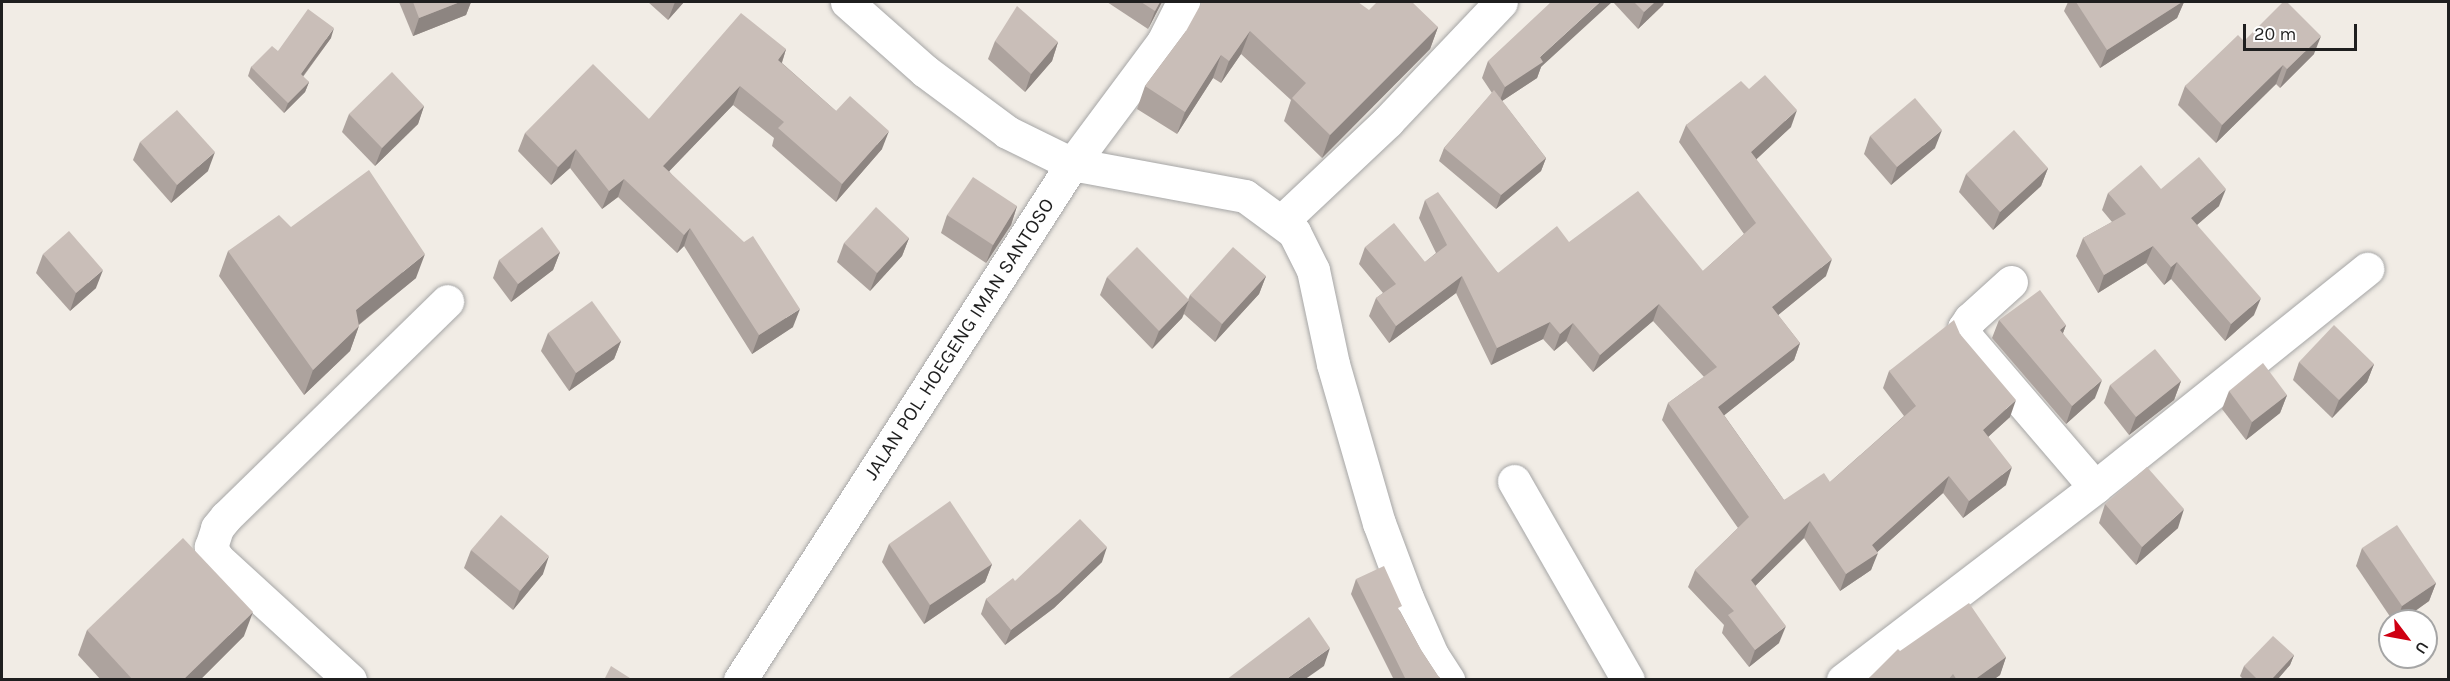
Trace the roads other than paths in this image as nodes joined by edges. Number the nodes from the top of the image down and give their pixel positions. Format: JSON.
{"nodes":[{"id":1,"x":847,"y":2,"type":"edge"},
{"id":2,"x":1184,"y":2,"type":"edge"},
{"id":3,"x":1501,"y":2,"type":"edge"},
{"id":4,"x":1072,"y":164,"type":"junction"},
{"id":5,"x":1282,"y":221,"type":"junction"},
{"id":6,"x":2367,"y":269,"type":"dead end"},
{"id":7,"x":2011,"y":282,"type":"dead end"},
{"id":8,"x":447,"y":302,"type":"dead end"},
{"id":9,"x":1514,"y":481,"type":"dead end"},
{"id":10,"x":2096,"y":487,"type":"junction"},
{"id":11,"x":350,"y":680,"type":"edge"},
{"id":12,"x":740,"y":680,"type":"edge"},
{"id":13,"x":1448,"y":680,"type":"edge"},
{"id":14,"x":1628,"y":680,"type":"edge"},
{"id":15,"x":1843,"y":680,"type":"edge"}],
"edges":[{"from":1,"to":4,"type":"street"},
{"from":2,"to":4,"type":"street","name":"JALAN POL. HOEGENG IMAN SANTOSO"},
{"from":3,"to":5,"type":"street"},
{"from":4,"to":5,"type":"street"},
{"from":4,"to":12,"type":"street","name":"JALAN POL. HOEGENG IMAN SANTOSO"},
{"from":5,"to":13,"type":"street"},
{"from":6,"to":10,"type":"street"},
{"from":7,"to":10,"type":"street"},
{"from":8,"to":11,"type":"street"},
{"from":9,"to":14,"type":"street"},
{"from":10,"to":15,"type":"street"}]}
